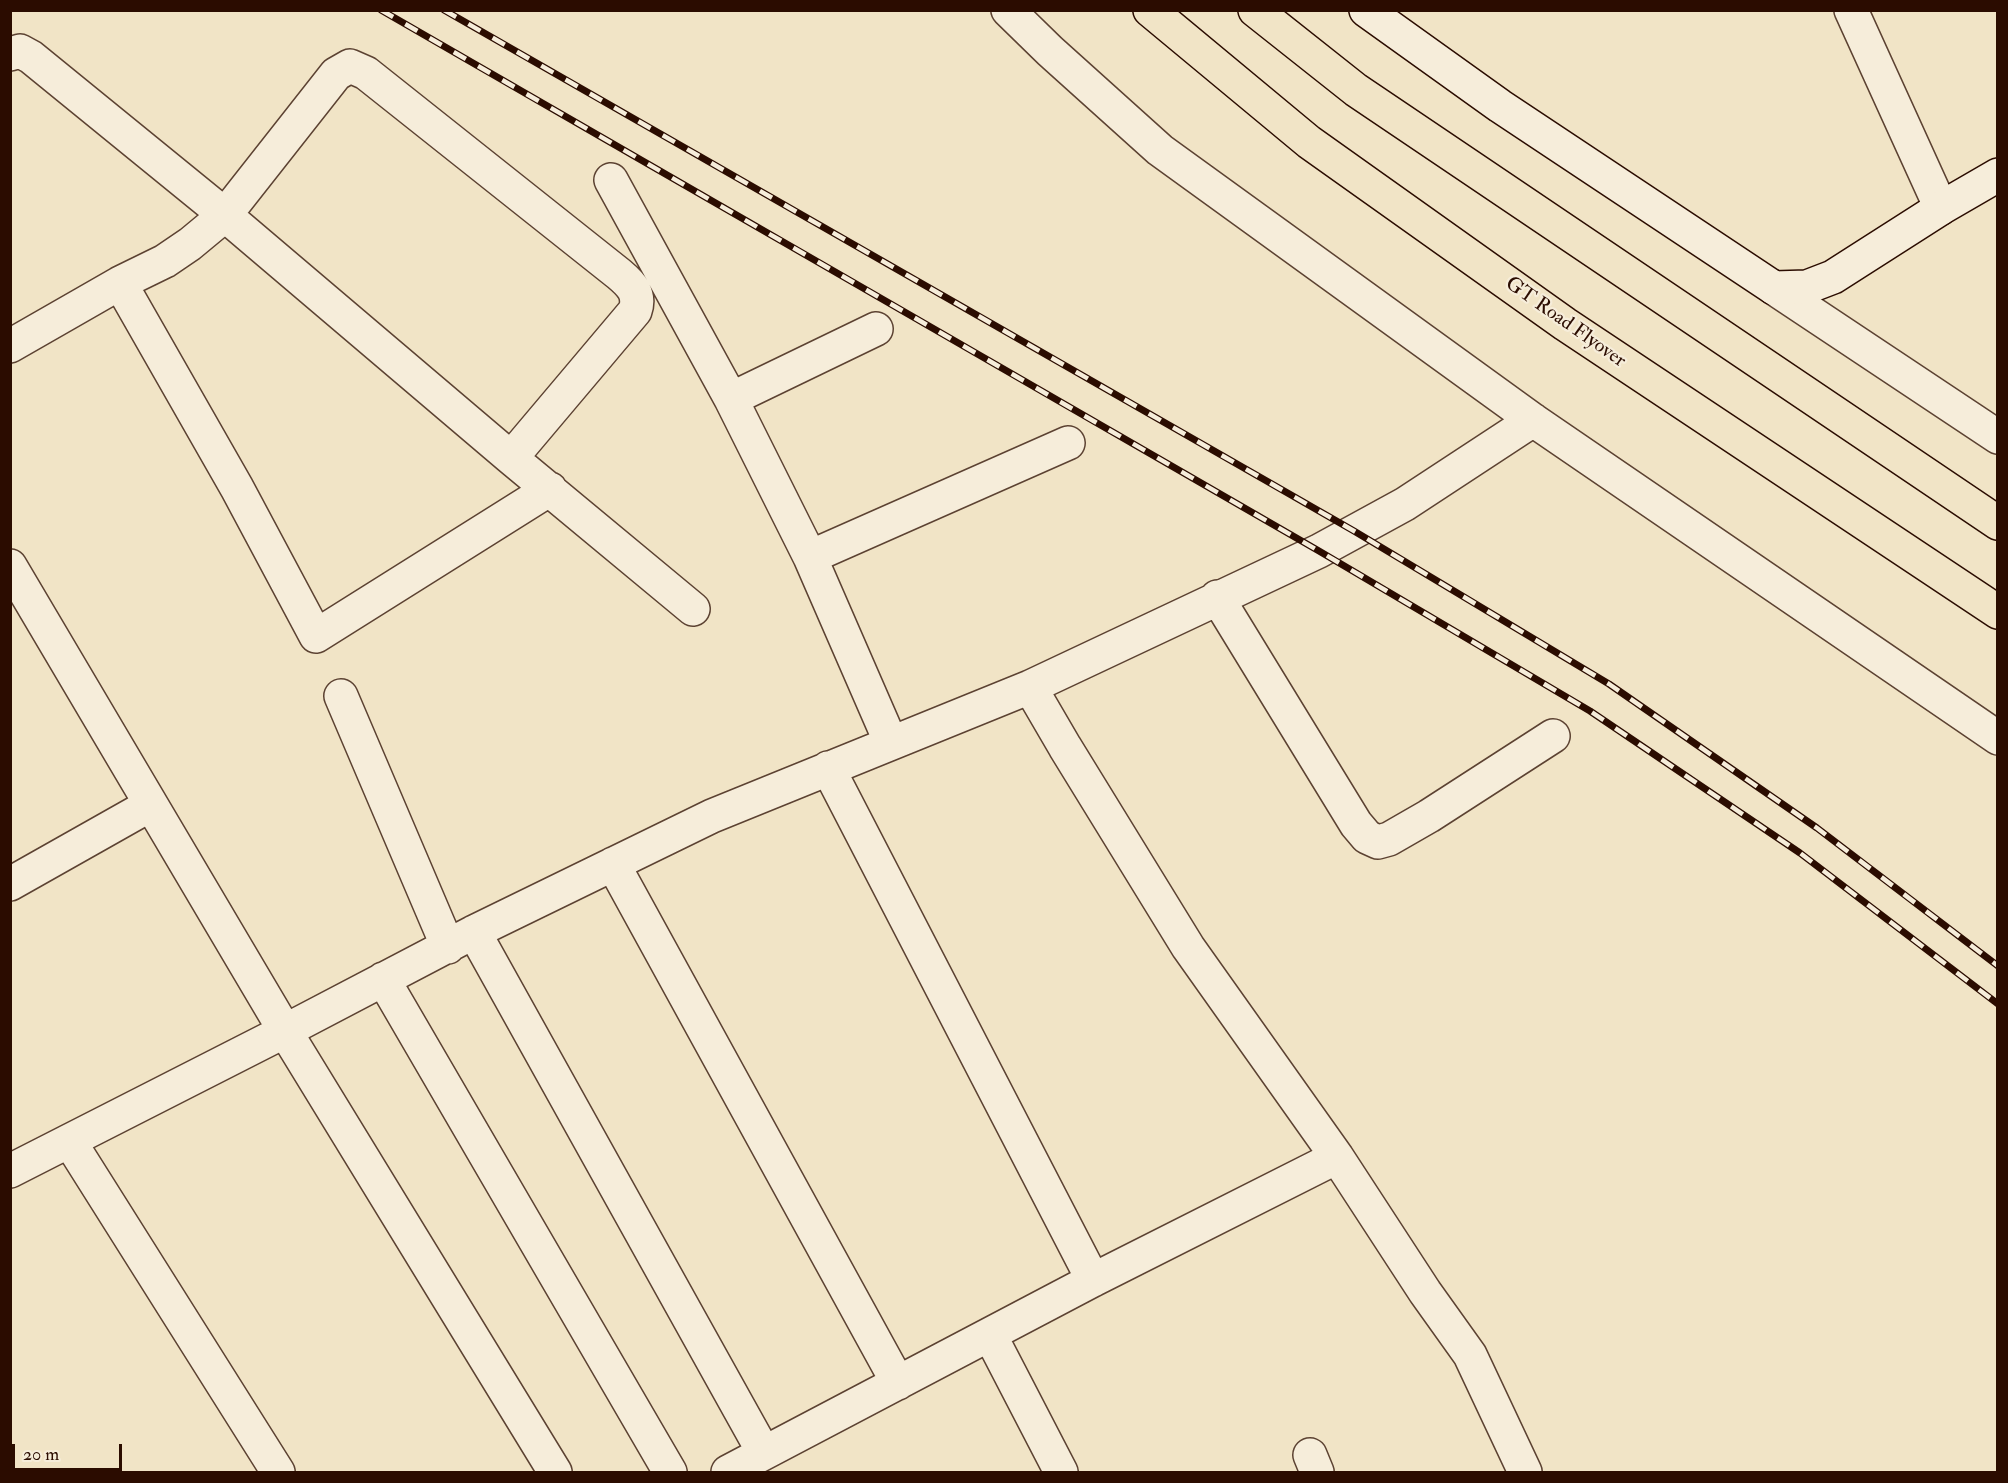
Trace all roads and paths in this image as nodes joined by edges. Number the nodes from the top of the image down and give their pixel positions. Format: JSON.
{"nodes":[{"id":1,"x":1008,"y":10,"type":"edge"},
{"id":2,"x":1150,"y":10,"type":"edge"},
{"id":3,"x":1255,"y":10,"type":"edge"},
{"id":4,"x":1366,"y":10,"type":"edge"},
{"id":5,"x":1851,"y":10,"type":"edge"},
{"id":6,"x":10,"y":54,"type":"edge"},
{"id":7,"x":1998,"y":175,"type":"edge"},
{"id":8,"x":611,"y":180,"type":"dead end"},
{"id":9,"x":1941,"y":207,"type":"junction"},
{"id":10,"x":225,"y":215,"type":"junction"},
{"id":11,"x":120,"y":283,"type":"junction"},
{"id":12,"x":1774,"y":288,"type":"junction"},
{"id":13,"x":876,"y":329,"type":"dead end"},
{"id":14,"x":10,"y":346,"type":"edge"},
{"id":15,"x":731,"y":399,"type":"junction"},
{"id":16,"x":1533,"y":420,"type":"junction"},
{"id":17,"x":1998,"y":437,"type":"edge"},
{"id":18,"x":1068,"y":443,"type":"dead end"},
{"id":19,"x":511,"y":458,"type":"junction"},
{"id":20,"x":550,"y":489,"type":"junction"},
{"id":21,"x":1998,"y":523,"type":"edge"},
{"id":22,"x":810,"y":557,"type":"junction"},
{"id":23,"x":10,"y":566,"type":"edge"},
{"id":24,"x":1217,"y":597,"type":"junction"},
{"id":25,"x":693,"y":609,"type":"dead end"},
{"id":26,"x":1998,"y":612,"type":"edge"},
{"id":27,"x":1030,"y":687,"type":"junction"},
{"id":28,"x":341,"y":696,"type":"dead end"},
{"id":29,"x":1553,"y":736,"type":"dead end"},
{"id":30,"x":1998,"y":738,"type":"edge"},
{"id":31,"x":891,"y":743,"type":"junction"},
{"id":32,"x":828,"y":768,"type":"junction"},
{"id":33,"x":150,"y":805,"type":"junction"},
{"id":34,"x":613,"y":864,"type":"junction"},
{"id":35,"x":10,"y":884,"type":"edge"},
{"id":36,"x":461,"y":939,"type":"junction"},
{"id":37,"x":383,"y":979,"type":"junction"},
{"id":38,"x":285,"y":1031,"type":"junction"},
{"id":39,"x":70,"y":1142,"type":"junction"},
{"id":40,"x":1337,"y":1157,"type":"junction"},
{"id":41,"x":10,"y":1171,"type":"edge"},
{"id":42,"x":1093,"y":1280,"type":"junction"},
{"id":43,"x":990,"y":1335,"type":"junction"},
{"id":44,"x":898,"y":1383,"type":"junction"},
{"id":45,"x":764,"y":1453,"type":"junction"},
{"id":46,"x":278,"y":1473,"type":"edge"},
{"id":47,"x":555,"y":1473,"type":"edge"},
{"id":48,"x":670,"y":1473,"type":"edge"},
{"id":49,"x":728,"y":1473,"type":"edge"},
{"id":50,"x":1061,"y":1473,"type":"edge"},
{"id":51,"x":1525,"y":1473,"type":"edge"}],
"edges":[{"from":1,"to":16,"type":"street"},
{"from":2,"to":26,"type":"highway","name":"GT Road Flyover"},
{"from":3,"to":21,"type":"highway"},
{"from":4,"to":12,"type":"street"},
{"from":5,"to":9,"type":"street"},
{"from":6,"to":10,"type":"street"},
{"from":7,"to":9,"type":"street"},
{"from":8,"to":15,"type":"street"},
{"from":9,"to":12,"type":"street"},
{"from":10,"to":11,"type":"street"},
{"from":10,"to":19,"type":"street"},
{"from":10,"to":19,"type":"street"},
{"from":11,"to":14,"type":"street"},
{"from":11,"to":20,"type":"street"},
{"from":12,"to":17,"type":"street"},
{"from":13,"to":15,"type":"street"},
{"from":15,"to":22,"type":"street"},
{"from":16,"to":24,"type":"street"},
{"from":16,"to":30,"type":"street"},
{"from":18,"to":22,"type":"street"},
{"from":19,"to":20,"type":"street"},
{"from":20,"to":25,"type":"street"},
{"from":22,"to":31,"type":"street"},
{"from":23,"to":33,"type":"street"},
{"from":24,"to":27,"type":"street"},
{"from":24,"to":29,"type":"street"},
{"from":27,"to":31,"type":"street"},
{"from":27,"to":40,"type":"street"},
{"from":28,"to":36,"type":"street"},
{"from":31,"to":32,"type":"street"},
{"from":32,"to":34,"type":"street"},
{"from":32,"to":42,"type":"street"},
{"from":33,"to":35,"type":"street"},
{"from":33,"to":38,"type":"street"},
{"from":34,"to":36,"type":"street"},
{"from":34,"to":44,"type":"street"},
{"from":36,"to":37,"type":"street"},
{"from":36,"to":45,"type":"street"},
{"from":37,"to":38,"type":"street"},
{"from":37,"to":48,"type":"street"},
{"from":38,"to":39,"type":"street"},
{"from":38,"to":47,"type":"street"},
{"from":39,"to":41,"type":"street"},
{"from":39,"to":46,"type":"street"},
{"from":40,"to":42,"type":"street"},
{"from":40,"to":51,"type":"street"},
{"from":42,"to":43,"type":"street"},
{"from":43,"to":44,"type":"street"},
{"from":43,"to":50,"type":"street"},
{"from":44,"to":45,"type":"street"},
{"from":45,"to":49,"type":"street"}]}
